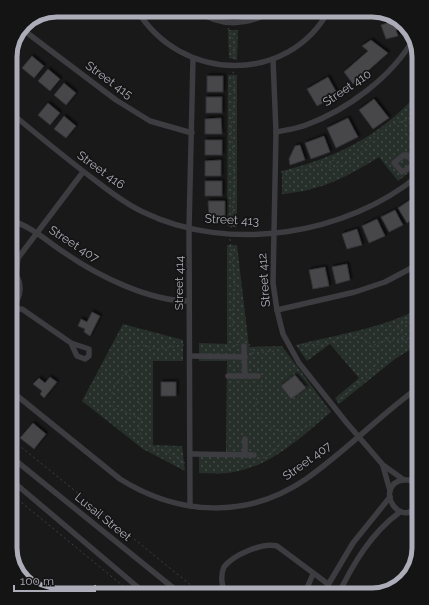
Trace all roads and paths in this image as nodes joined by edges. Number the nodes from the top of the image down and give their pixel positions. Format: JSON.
{"nodes":[{"id":1,"x":141,"y":17,"type":"edge"},
{"id":2,"x":208,"y":17,"type":"edge"},
{"id":3,"x":260,"y":17,"type":"edge"},
{"id":4,"x":326,"y":17,"type":"edge"},
{"id":5,"x":224,"y":22,"type":"junction"},
{"id":6,"x":26,"y":32,"type":"edge"},
{"id":7,"x":410,"y":44,"type":"edge"},
{"id":8,"x":193,"y":59,"type":"junction"},
{"id":9,"x":273,"y":59,"type":"junction"},
{"id":10,"x":234,"y":66,"type":"junction"},
{"id":11,"x":233,"y":72,"type":"dead end"},
{"id":12,"x":412,"y":117,"type":"edge"},
{"id":13,"x":17,"y":118,"type":"edge"},
{"id":14,"x":406,"y":119,"type":"junction"},
{"id":15,"x":276,"y":132,"type":"junction"},
{"id":16,"x":192,"y":133,"type":"junction"},
{"id":17,"x":412,"y":142,"type":"edge"},
{"id":18,"x":328,"y":166,"type":"junction"},
{"id":19,"x":339,"y":166,"type":"junction"},
{"id":20,"x":83,"y":172,"type":"junction"},
{"id":21,"x":275,"y":172,"type":"junction"},
{"id":22,"x":412,"y":181,"type":"edge"},
{"id":23,"x":17,"y":223,"type":"edge"},
{"id":24,"x":189,"y":229,"type":"junction"},
{"id":25,"x":273,"y":232,"type":"junction"},
{"id":26,"x":37,"y":233,"type":"junction"},
{"id":27,"x":230,"y":233,"type":"junction"},
{"id":28,"x":18,"y":258,"type":"joint"},
{"id":29,"x":17,"y":266,"type":"edge"},
{"id":30,"x":412,"y":268,"type":"edge"},
{"id":31,"x":17,"y":278,"type":"edge"},
{"id":32,"x":20,"y":296,"type":"junction"},
{"id":33,"x":17,"y":300,"type":"edge"},
{"id":34,"x":189,"y":301,"type":"junction"},
{"id":35,"x":17,"y":309,"type":"edge"},
{"id":36,"x":22,"y":309,"type":"junction"},
{"id":37,"x":277,"y":310,"type":"junction"},
{"id":38,"x":412,"y":320,"type":"edge"},
{"id":39,"x":404,"y":322,"type":"junction"},
{"id":40,"x":412,"y":323,"type":"edge"},
{"id":41,"x":398,"y":327,"type":"junction"},
{"id":42,"x":412,"y":336,"type":"edge"},
{"id":43,"x":241,"y":337,"type":"dead end"},
{"id":44,"x":386,"y":340,"type":"junction"},
{"id":45,"x":406,"y":340,"type":"junction"},
{"id":46,"x":71,"y":344,"type":"dead end"},
{"id":47,"x":191,"y":345,"type":"junction"},
{"id":48,"x":244,"y":346,"type":"dead end"},
{"id":49,"x":373,"y":346,"type":"dead end"},
{"id":50,"x":227,"y":349,"type":"dead end"},
{"id":51,"x":276,"y":351,"type":"dead end"},
{"id":52,"x":252,"y":353,"type":"dead end"},
{"id":53,"x":191,"y":356,"type":"junction"},
{"id":54,"x":245,"y":357,"type":"junction"},
{"id":55,"x":126,"y":371,"type":"junction"},
{"id":56,"x":228,"y":376,"type":"dead end"},
{"id":57,"x":245,"y":376,"type":"junction"},
{"id":58,"x":258,"y":376,"type":"dead end"},
{"id":59,"x":412,"y":393,"type":"edge"},
{"id":60,"x":17,"y":396,"type":"edge"},
{"id":61,"x":141,"y":421,"type":"junction"},
{"id":62,"x":293,"y":432,"type":"dead end"},
{"id":63,"x":358,"y":436,"type":"junction"},
{"id":64,"x":245,"y":439,"type":"dead end"},
{"id":65,"x":17,"y":444,"type":"edge"},
{"id":66,"x":191,"y":454,"type":"junction"},
{"id":67,"x":249,"y":455,"type":"junction"},
{"id":68,"x":17,"y":462,"type":"edge"},
{"id":69,"x":383,"y":465,"type":"junction"},
{"id":70,"x":191,"y":466,"type":"junction"},
{"id":71,"x":412,"y":479,"type":"edge"},
{"id":72,"x":406,"y":480,"type":"junction"},
{"id":73,"x":412,"y":483,"type":"edge"},
{"id":74,"x":17,"y":485,"type":"edge"},
{"id":75,"x":390,"y":494,"type":"junction"},
{"id":76,"x":17,"y":499,"type":"edge"},
{"id":77,"x":190,"y":506,"type":"junction"},
{"id":78,"x":412,"y":510,"type":"edge"},
{"id":79,"x":400,"y":512,"type":"junction"},
{"id":80,"x":409,"y":512,"type":"junction"},
{"id":81,"x":412,"y":514,"type":"edge"},
{"id":82,"x":313,"y":574,"type":"junction"},
{"id":83,"x":328,"y":584,"type":"junction"},
{"id":84,"x":125,"y":588,"type":"edge"},
{"id":85,"x":139,"y":588,"type":"edge"},
{"id":86,"x":173,"y":588,"type":"edge"},
{"id":87,"x":194,"y":588,"type":"edge"},
{"id":88,"x":224,"y":588,"type":"edge"},
{"id":89,"x":307,"y":588,"type":"edge"},
{"id":90,"x":326,"y":588,"type":"edge"},
{"id":91,"x":342,"y":588,"type":"edge"}],
"edges":[{"from":1,"to":8,"type":"street"},
{"from":2,"to":5,"type":"street"},
{"from":3,"to":5,"type":"street"},
{"from":4,"to":9,"type":"street"},
{"from":5,"to":10,"type":"path"},
{"from":6,"to":16,"type":"street","name":"Street 415"},
{"from":7,"to":15,"type":"street","name":"Street 410"},
{"from":8,"to":10,"type":"street"},
{"from":8,"to":16,"type":"street","name":"Street 414"},
{"from":9,"to":10,"type":"street"},
{"from":9,"to":15,"type":"street","name":"Street 412"},
{"from":11,"to":27,"type":"path"},
{"from":12,"to":14,"type":"path"},
{"from":13,"to":20,"type":"street","name":"Street 416"},
{"from":14,"to":17,"type":"path"},
{"from":14,"to":19,"type":"path"},
{"from":15,"to":21,"type":"street","name":"Street 412"},
{"from":16,"to":24,"type":"street","name":"Street 414"},
{"from":18,"to":19,"type":"path"},
{"from":18,"to":19,"type":"path"},
{"from":18,"to":21,"type":"path"},
{"from":20,"to":24,"type":"street","name":"Street 416"},
{"from":20,"to":26,"type":"street","name":"Street 407"},
{"from":21,"to":25,"type":"street","name":"Street 412"},
{"from":22,"to":25,"type":"street","name":"Street 413"},
{"from":23,"to":26,"type":"street","name":"Street 407"},
{"from":24,"to":27,"type":"street","name":"Street 413"},
{"from":24,"to":34,"type":"street","name":"Street 414"},
{"from":25,"to":27,"type":"street","name":"Street 413"},
{"from":25,"to":37,"type":"street","name":"Street 412"},
{"from":26,"to":28,"type":"street"},
{"from":26,"to":34,"type":"street","name":"Street 407"},
{"from":28,"to":29,"type":"street"},
{"from":30,"to":37,"type":"street"},
{"from":31,"to":32,"type":"street"},
{"from":32,"to":33,"type":"street"},
{"from":32,"to":36,"type":"street"},
{"from":34,"to":47,"type":"street","name":"Street 414"},
{"from":35,"to":36,"type":"street"},
{"from":36,"to":46,"type":"street"},
{"from":37,"to":63,"type":"street","name":"Street 412"},
{"from":38,"to":39,"type":"path"},
{"from":39,"to":40,"type":"path"},
{"from":39,"to":41,"type":"path"},
{"from":41,"to":44,"type":"path"},
{"from":41,"to":45,"type":"path"},
{"from":42,"to":45,"type":"path"},
{"from":43,"to":50,"type":"path"},
{"from":44,"to":45,"type":"path"},
{"from":44,"to":49,"type":"path"},
{"from":47,"to":53,"type":"street","name":"Street 414"},
{"from":47,"to":55,"type":"path"},
{"from":48,"to":54,"type":"street"},
{"from":51,"to":52,"type":"path"},
{"from":53,"to":54,"type":"street"},
{"from":53,"to":66,"type":"street","name":"Street 414"},
{"from":54,"to":57,"type":"street"},
{"from":55,"to":61,"type":"path"},
{"from":55,"to":61,"type":"path"},
{"from":56,"to":57,"type":"street"},
{"from":57,"to":58,"type":"street"},
{"from":59,"to":63,"type":"street","name":"Street 407"},
{"from":60,"to":77,"type":"street","name":"Street 407"},
{"from":61,"to":70,"type":"path"},
{"from":62,"to":67,"type":"path"},
{"from":63,"to":69,"type":"street","name":"Street 412"},
{"from":63,"to":77,"type":"street","name":"Street 407"},
{"from":64,"to":67,"type":"street"},
{"from":65,"to":87,"type":"path"},
{"from":66,"to":67,"type":"street"},
{"from":66,"to":70,"type":"street","name":"Street 414"},
{"from":68,"to":86,"type":"street","name":"Lusail Street"},
{"from":69,"to":72,"type":"street","name":"Street 412"},
{"from":69,"to":75,"type":"street","name":"Street 412"},
{"from":70,"to":77,"type":"street","name":"Street 414"},
{"from":71,"to":72,"type":"street"},
{"from":72,"to":73,"type":"street","name":"Street 412"},
{"from":72,"to":75,"type":"street"},
{"from":74,"to":85,"type":"street"},
{"from":75,"to":79,"type":"street","name":"Street 412"},
{"from":75,"to":83,"type":"street"},
{"from":76,"to":84,"type":"path"},
{"from":78,"to":80,"type":"street"},
{"from":79,"to":80,"type":"street"},
{"from":79,"to":91,"type":"street"},
{"from":80,"to":81,"type":"street"},
{"from":82,"to":83,"type":"street"},
{"from":82,"to":88,"type":"street"},
{"from":82,"to":89,"type":"street"},
{"from":83,"to":90,"type":"street"}]}
